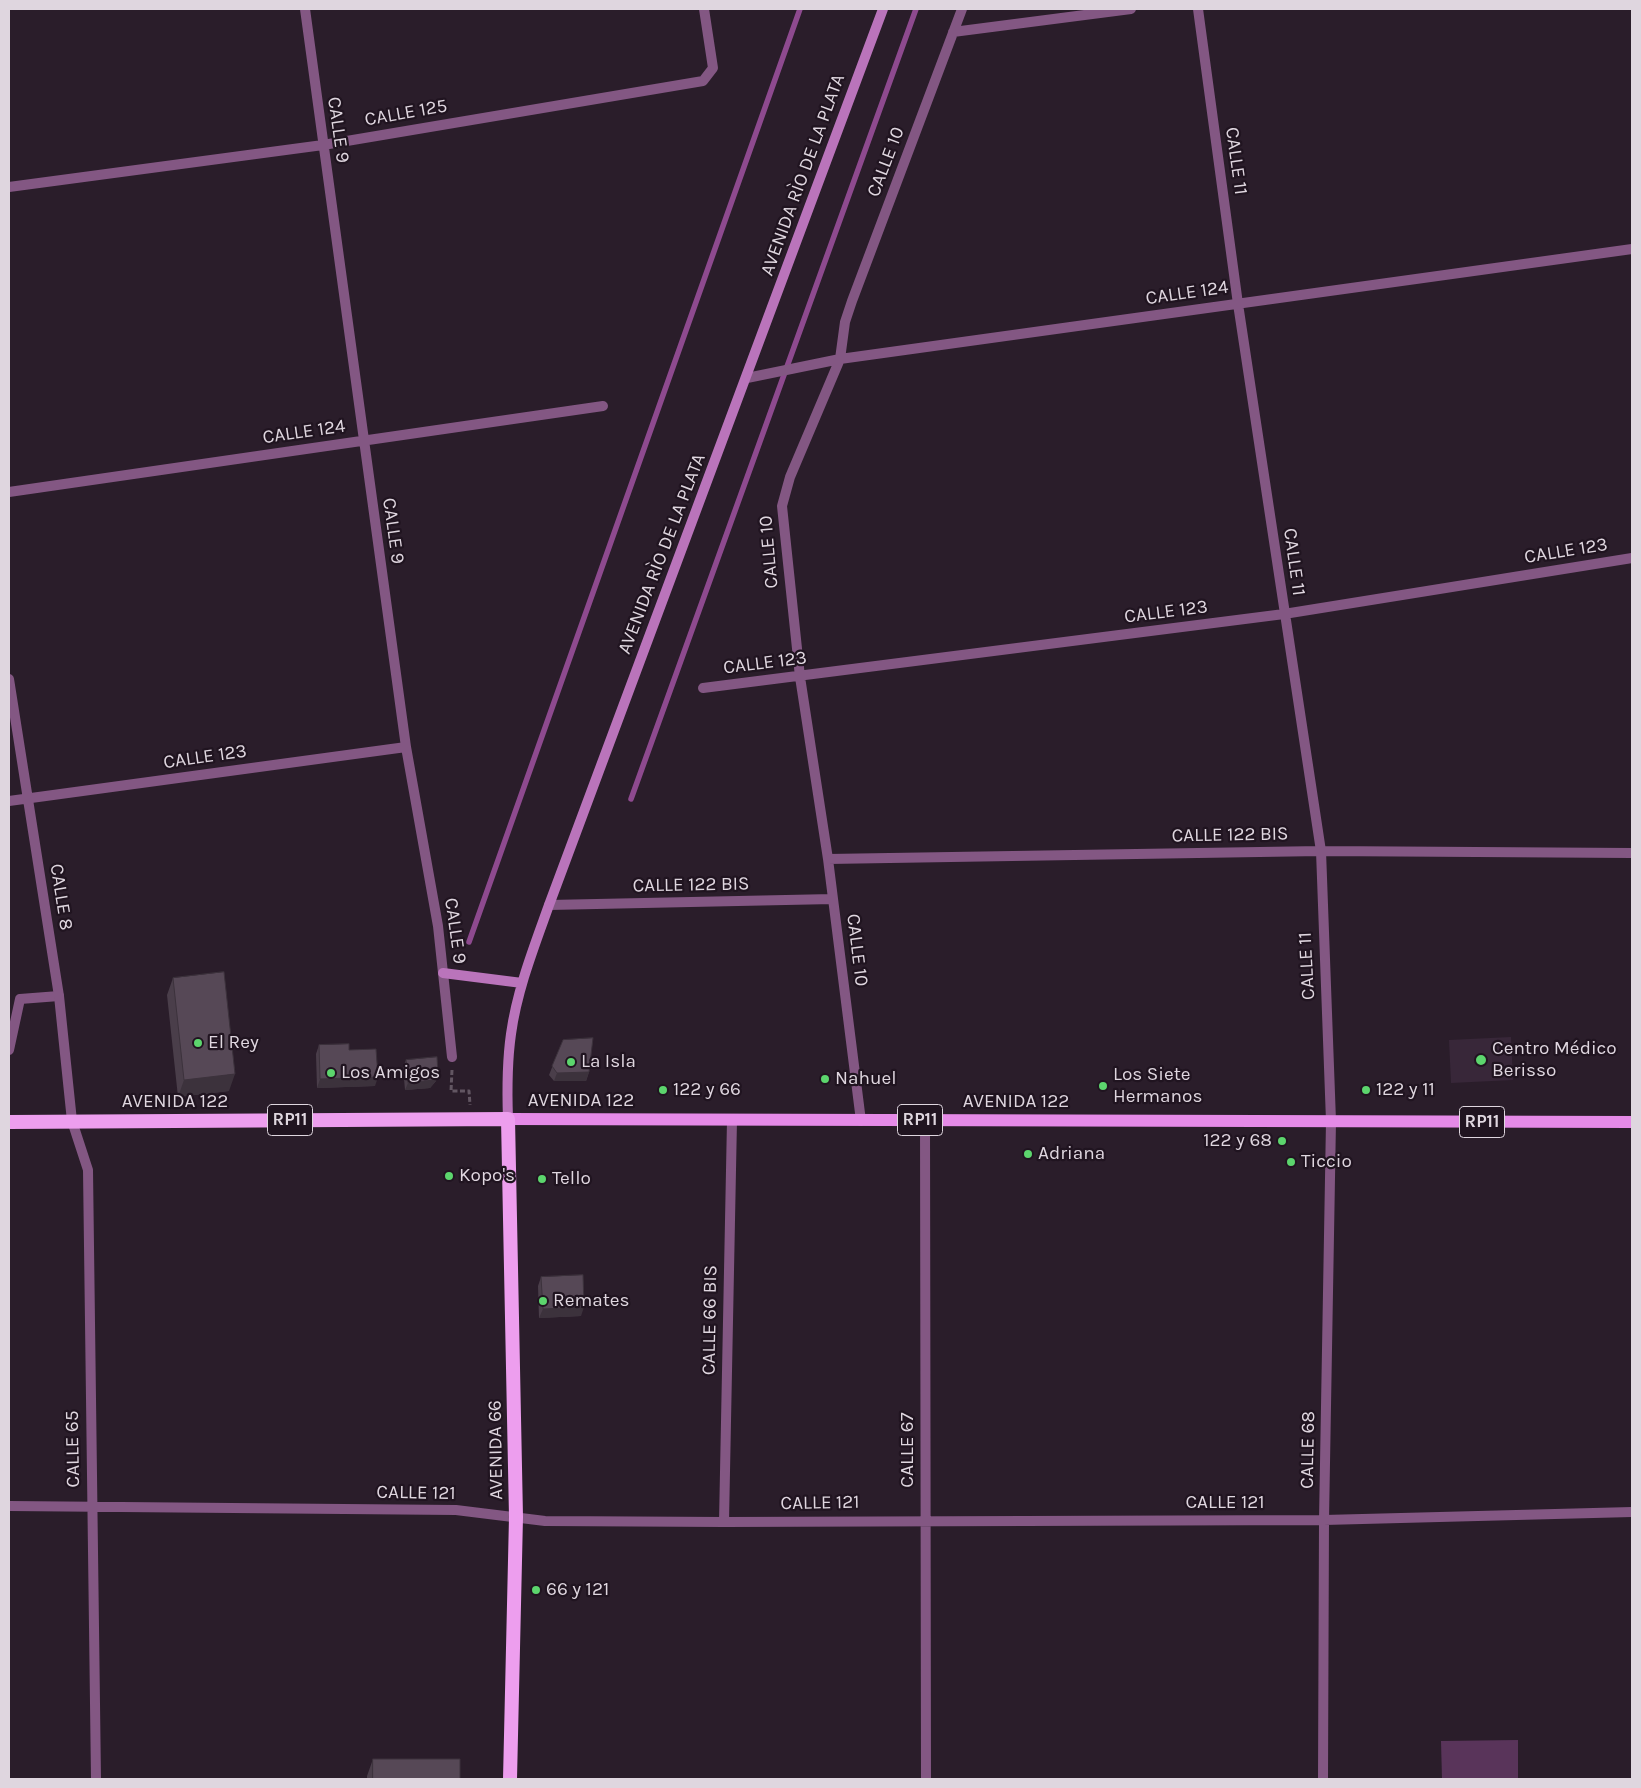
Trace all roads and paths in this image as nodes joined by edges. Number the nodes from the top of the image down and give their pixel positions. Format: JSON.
{"nodes":[{"id":1,"x":305,"y":9,"type":"edge"},
{"id":2,"x":704,"y":9,"type":"edge"},
{"id":3,"x":882,"y":9,"type":"edge"},
{"id":4,"x":962,"y":9,"type":"edge"},
{"id":5,"x":1131,"y":9,"type":"edge"},
{"id":6,"x":1198,"y":9,"type":"edge"},
{"id":7,"x":953,"y":32,"type":"junction"},
{"id":8,"x":323,"y":145,"type":"junction"},
{"id":9,"x":9,"y":186,"type":"edge"},
{"id":10,"x":1632,"y":249,"type":"edge"},
{"id":11,"x":1238,"y":304,"type":"junction"},
{"id":12,"x":840,"y":358,"type":"junction"},
{"id":13,"x":747,"y":378,"type":"junction"},
{"id":14,"x":603,"y":406,"type":"dead end"},
{"id":15,"x":363,"y":441,"type":"junction"},
{"id":16,"x":9,"y":492,"type":"edge"},
{"id":17,"x":1632,"y":558,"type":"edge"},
{"id":18,"x":1284,"y":614,"type":"junction"},
{"id":19,"x":800,"y":677,"type":"junction"},
{"id":20,"x":9,"y":679,"type":"edge"},
{"id":21,"x":703,"y":688,"type":"dead end"},
{"id":22,"x":406,"y":747,"type":"junction"},
{"id":23,"x":29,"y":798,"type":"junction"},
{"id":24,"x":9,"y":801,"type":"edge"},
{"id":25,"x":1320,"y":851,"type":"junction"},
{"id":26,"x":1632,"y":853,"type":"edge"},
{"id":27,"x":828,"y":859,"type":"junction"},
{"id":28,"x":833,"y":900,"type":"junction"},
{"id":29,"x":549,"y":904,"type":"junction"},
{"id":30,"x":443,"y":973,"type":"junction"},
{"id":31,"x":522,"y":983,"type":"junction"},
{"id":32,"x":59,"y":996,"type":"junction"},
{"id":33,"x":9,"y":1050,"type":"edge"},
{"id":34,"x":452,"y":1057,"type":"joint"},
{"id":35,"x":472,"y":1119,"type":"junction"},
{"id":36,"x":508,"y":1119,"type":"junction"},
{"id":37,"x":732,"y":1120,"type":"junction"},
{"id":38,"x":861,"y":1120,"type":"junction"},
{"id":39,"x":925,"y":1120,"type":"junction"},
{"id":40,"x":72,"y":1121,"type":"junction"},
{"id":41,"x":1332,"y":1121,"type":"junction"},
{"id":42,"x":9,"y":1122,"type":"edge"},
{"id":43,"x":1632,"y":1122,"type":"edge"},
{"id":44,"x":9,"y":1506,"type":"edge"},
{"id":45,"x":91,"y":1508,"type":"junction"},
{"id":46,"x":1632,"y":1512,"type":"edge"},
{"id":47,"x":516,"y":1517,"type":"junction"},
{"id":48,"x":925,"y":1520,"type":"junction"},
{"id":49,"x":1324,"y":1520,"type":"junction"},
{"id":50,"x":724,"y":1522,"type":"junction"},
{"id":51,"x":96,"y":1779,"type":"edge"},
{"id":52,"x":510,"y":1779,"type":"edge"},
{"id":53,"x":926,"y":1779,"type":"edge"},
{"id":54,"x":1324,"y":1779,"type":"edge"}],
"edges":[{"from":1,"to":8,"type":"street","name":"CALLE 9"},
{"from":2,"to":8,"type":"street","name":"CALLE 125"},
{"from":3,"to":13,"type":"main road","name":"AVENIDA RÌO DE LA PLATA"},
{"from":4,"to":7,"type":"street","name":"CALLE 10"},
{"from":5,"to":7,"type":"street"},
{"from":6,"to":11,"type":"street","name":"CALLE 11"},
{"from":7,"to":12,"type":"street","name":"CALLE 10"},
{"from":8,"to":9,"type":"street","name":"CALLE 125"},
{"from":8,"to":15,"type":"street","name":"CALLE 9"},
{"from":10,"to":11,"type":"street","name":"CALLE 124"},
{"from":11,"to":12,"type":"street","name":"CALLE 124"},
{"from":11,"to":18,"type":"street","name":"CALLE 11"},
{"from":12,"to":13,"type":"street","name":"CALLE 124"},
{"from":12,"to":19,"type":"street","name":"CALLE 10"},
{"from":13,"to":29,"type":"main road","name":"AVENIDA RÌO DE LA PLATA"},
{"from":14,"to":15,"type":"street","name":"CALLE 124"},
{"from":15,"to":16,"type":"street","name":"CALLE 124"},
{"from":15,"to":22,"type":"street","name":"CALLE 9"},
{"from":17,"to":18,"type":"street","name":"CALLE 123"},
{"from":18,"to":19,"type":"street","name":"CALLE 123"},
{"from":18,"to":25,"type":"street","name":"CALLE 11"},
{"from":19,"to":21,"type":"street","name":"CALLE 123"},
{"from":19,"to":27,"type":"street","name":"CALLE 10"},
{"from":20,"to":23,"type":"street","name":"CALLE 8"},
{"from":22,"to":23,"type":"street","name":"CALLE 123"},
{"from":22,"to":30,"type":"street","name":"CALLE 9"},
{"from":23,"to":24,"type":"street","name":"CALLE 123"},
{"from":23,"to":32,"type":"street","name":"CALLE 8"},
{"from":25,"to":26,"type":"street","name":"CALLE 122 BIS"},
{"from":25,"to":27,"type":"street","name":"CALLE 122 BIS"},
{"from":25,"to":41,"type":"street","name":"CALLE 11"},
{"from":27,"to":28,"type":"street","name":"CALLE 10"},
{"from":28,"to":29,"type":"street","name":"CALLE 122 BIS"},
{"from":28,"to":38,"type":"street","name":"CALLE 10"},
{"from":29,"to":31,"type":"main road","name":"AVENIDA RÌO DE LA PLATA"},
{"from":30,"to":31,"type":"main road"},
{"from":30,"to":34,"type":"street","name":"CALLE 9"},
{"from":31,"to":36,"type":"main road","name":"AVENIDA RÌO DE LA PLATA"},
{"from":32,"to":33,"type":"street"},
{"from":32,"to":40,"type":"street","name":"CALLE 8"},
{"from":34,"to":35,"type":"path"},
{"from":35,"to":36,"type":"highway","name":"AVENIDA 122","number":"RP11"},
{"from":35,"to":40,"type":"highway","name":"AVENIDA 122","number":"RP11"},
{"from":36,"to":37,"type":"main road","name":"AVENIDA 122","number":"RP11"},
{"from":36,"to":47,"type":"highway","name":"AVENIDA 66"},
{"from":37,"to":38,"type":"main road","name":"AVENIDA 122","number":"RP11"},
{"from":37,"to":50,"type":"street","name":"CALLE 66 BIS"},
{"from":38,"to":39,"type":"main road","name":"AVENIDA 122","number":"RP11"},
{"from":39,"to":41,"type":"main road","name":"AVENIDA 122","number":"RP11"},
{"from":39,"to":48,"type":"street","name":"CALLE 67"},
{"from":40,"to":42,"type":"highway","name":"AVENIDA 122","number":"RP11"},
{"from":40,"to":45,"type":"street","name":"CALLE 65"},
{"from":41,"to":43,"type":"main road","name":"AVENIDA 122","number":"RP11"},
{"from":41,"to":49,"type":"street","name":"CALLE 68"},
{"from":44,"to":45,"type":"street","name":"CALLE 121"},
{"from":45,"to":47,"type":"street","name":"CALLE 121"},
{"from":45,"to":51,"type":"street","name":"CALLE 65"},
{"from":46,"to":49,"type":"street","name":"CALLE 121"},
{"from":47,"to":50,"type":"street","name":"CALLE 121"},
{"from":47,"to":52,"type":"highway","name":"AVENIDA 66"},
{"from":48,"to":49,"type":"street","name":"CALLE 121"},
{"from":48,"to":50,"type":"street","name":"CALLE 121"},
{"from":48,"to":53,"type":"street","name":"CALLE 67"},
{"from":49,"to":54,"type":"street","name":"CALLE 68"}]}
